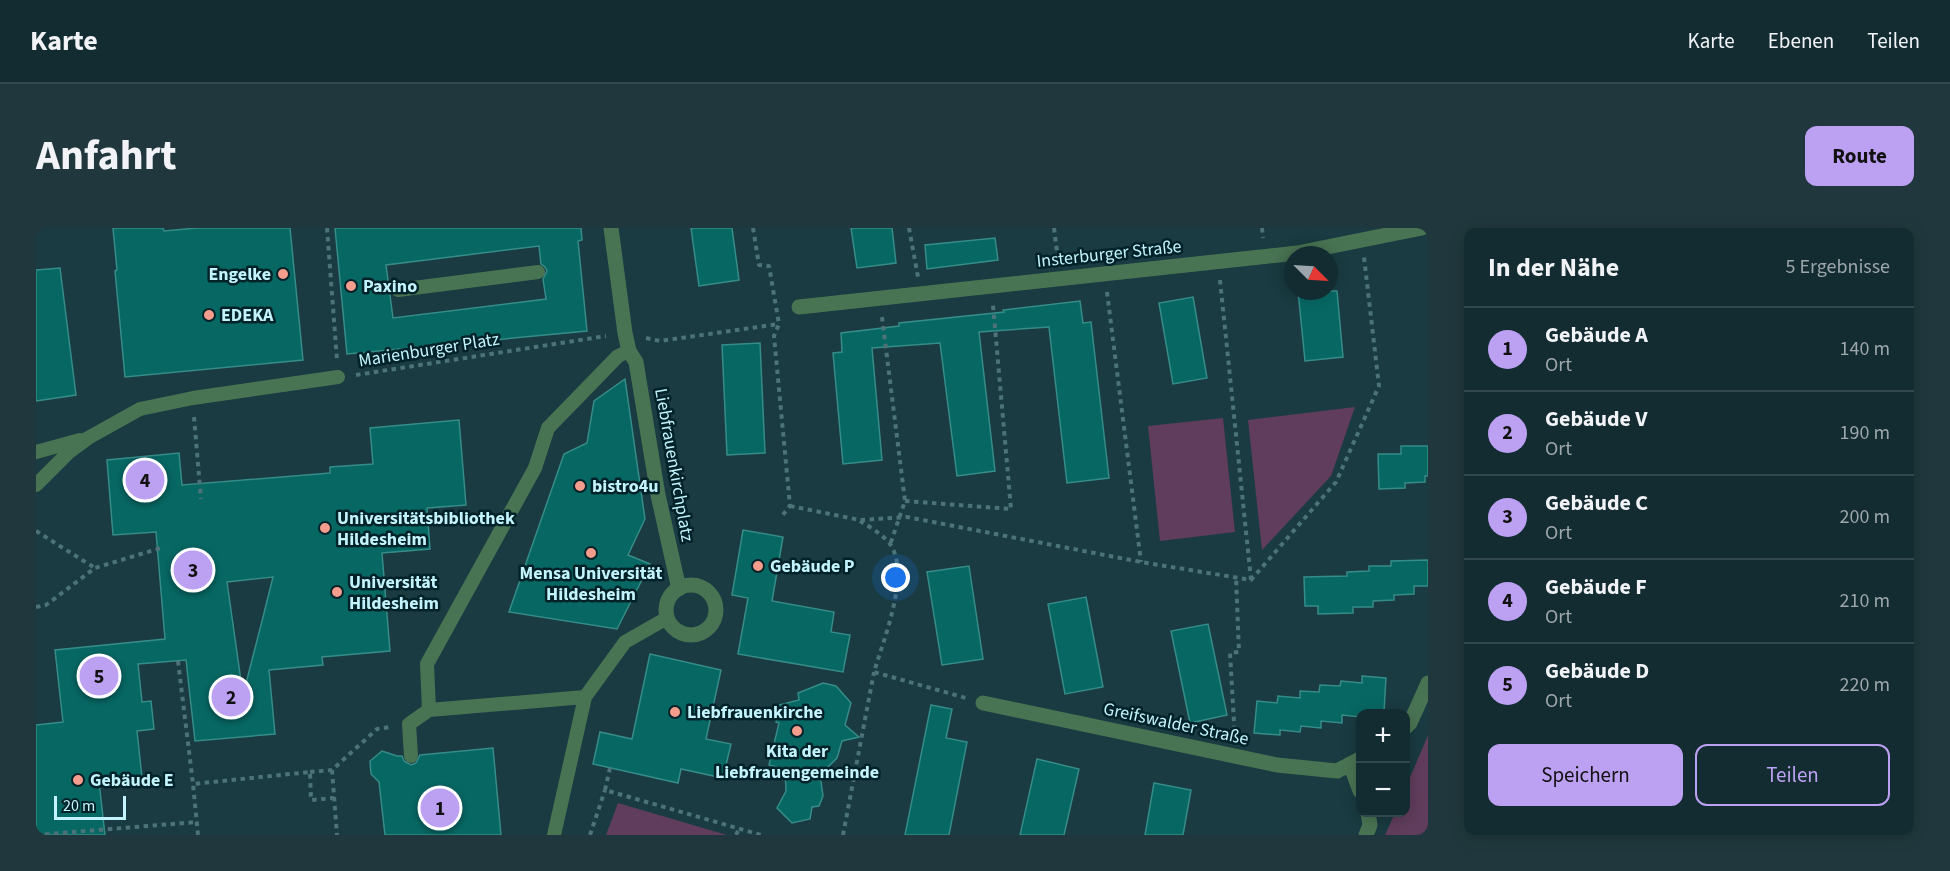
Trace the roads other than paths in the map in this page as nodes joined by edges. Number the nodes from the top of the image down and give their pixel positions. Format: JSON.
{"nodes":[{"id":1,"x":611,"y":228,"type":"edge"},
{"id":2,"x":1422,"y":228,"type":"edge"},
{"id":3,"x":538,"y":272,"type":"dead end"},
{"id":4,"x":398,"y":290,"type":"dead end"},
{"id":5,"x":799,"y":307,"type":"dead end"},
{"id":6,"x":629,"y":351,"type":"junction"},
{"id":7,"x":338,"y":377,"type":"road end"},
{"id":8,"x":88,"y":438,"type":"junction"},
{"id":9,"x":36,"y":452,"type":"edge"},
{"id":10,"x":36,"y":485,"type":"edge"},
{"id":11,"x":679,"y":589,"type":"junction"},
{"id":12,"x":667,"y":618,"type":"junction"},
{"id":13,"x":1428,"y":683,"type":"edge"},
{"id":14,"x":585,"y":697,"type":"junction"},
{"id":15,"x":983,"y":703,"type":"road end"},
{"id":16,"x":429,"y":710,"type":"junction"},
{"id":17,"x":1410,"y":723,"type":"edge"},
{"id":18,"x":411,"y":756,"type":"dead end"},
{"id":19,"x":1355,"y":762,"type":"edge"},
{"id":20,"x":1369,"y":817,"type":"edge"},
{"id":21,"x":554,"y":835,"type":"edge"},
{"id":22,"x":1366,"y":835,"type":"edge"}],
"edges":[{"from":1,"to":6,"type":"street","name":"Liebfrauenkirchplatz"},
{"from":2,"to":5,"type":"street","name":"Insterburger Straße"},
{"from":3,"to":4,"type":"lane"},
{"from":6,"to":11,"type":"street","name":"Liebfrauenkirchplatz"},
{"from":6,"to":16,"type":"lane"},
{"from":7,"to":8,"type":"lane"},
{"from":8,"to":9,"type":"lane"},
{"from":8,"to":10,"type":"lane"},
{"from":11,"to":12,"type":"street"},
{"from":11,"to":12,"type":"street"},
{"from":12,"to":14,"type":"lane"},
{"from":13,"to":17,"type":"street"},
{"from":14,"to":16,"type":"lane"},
{"from":14,"to":21,"type":"lane"},
{"from":15,"to":19,"type":"street","name":"Greifswalder Straße"},
{"from":16,"to":18,"type":"lane"},
{"from":20,"to":22,"type":"street"}]}
